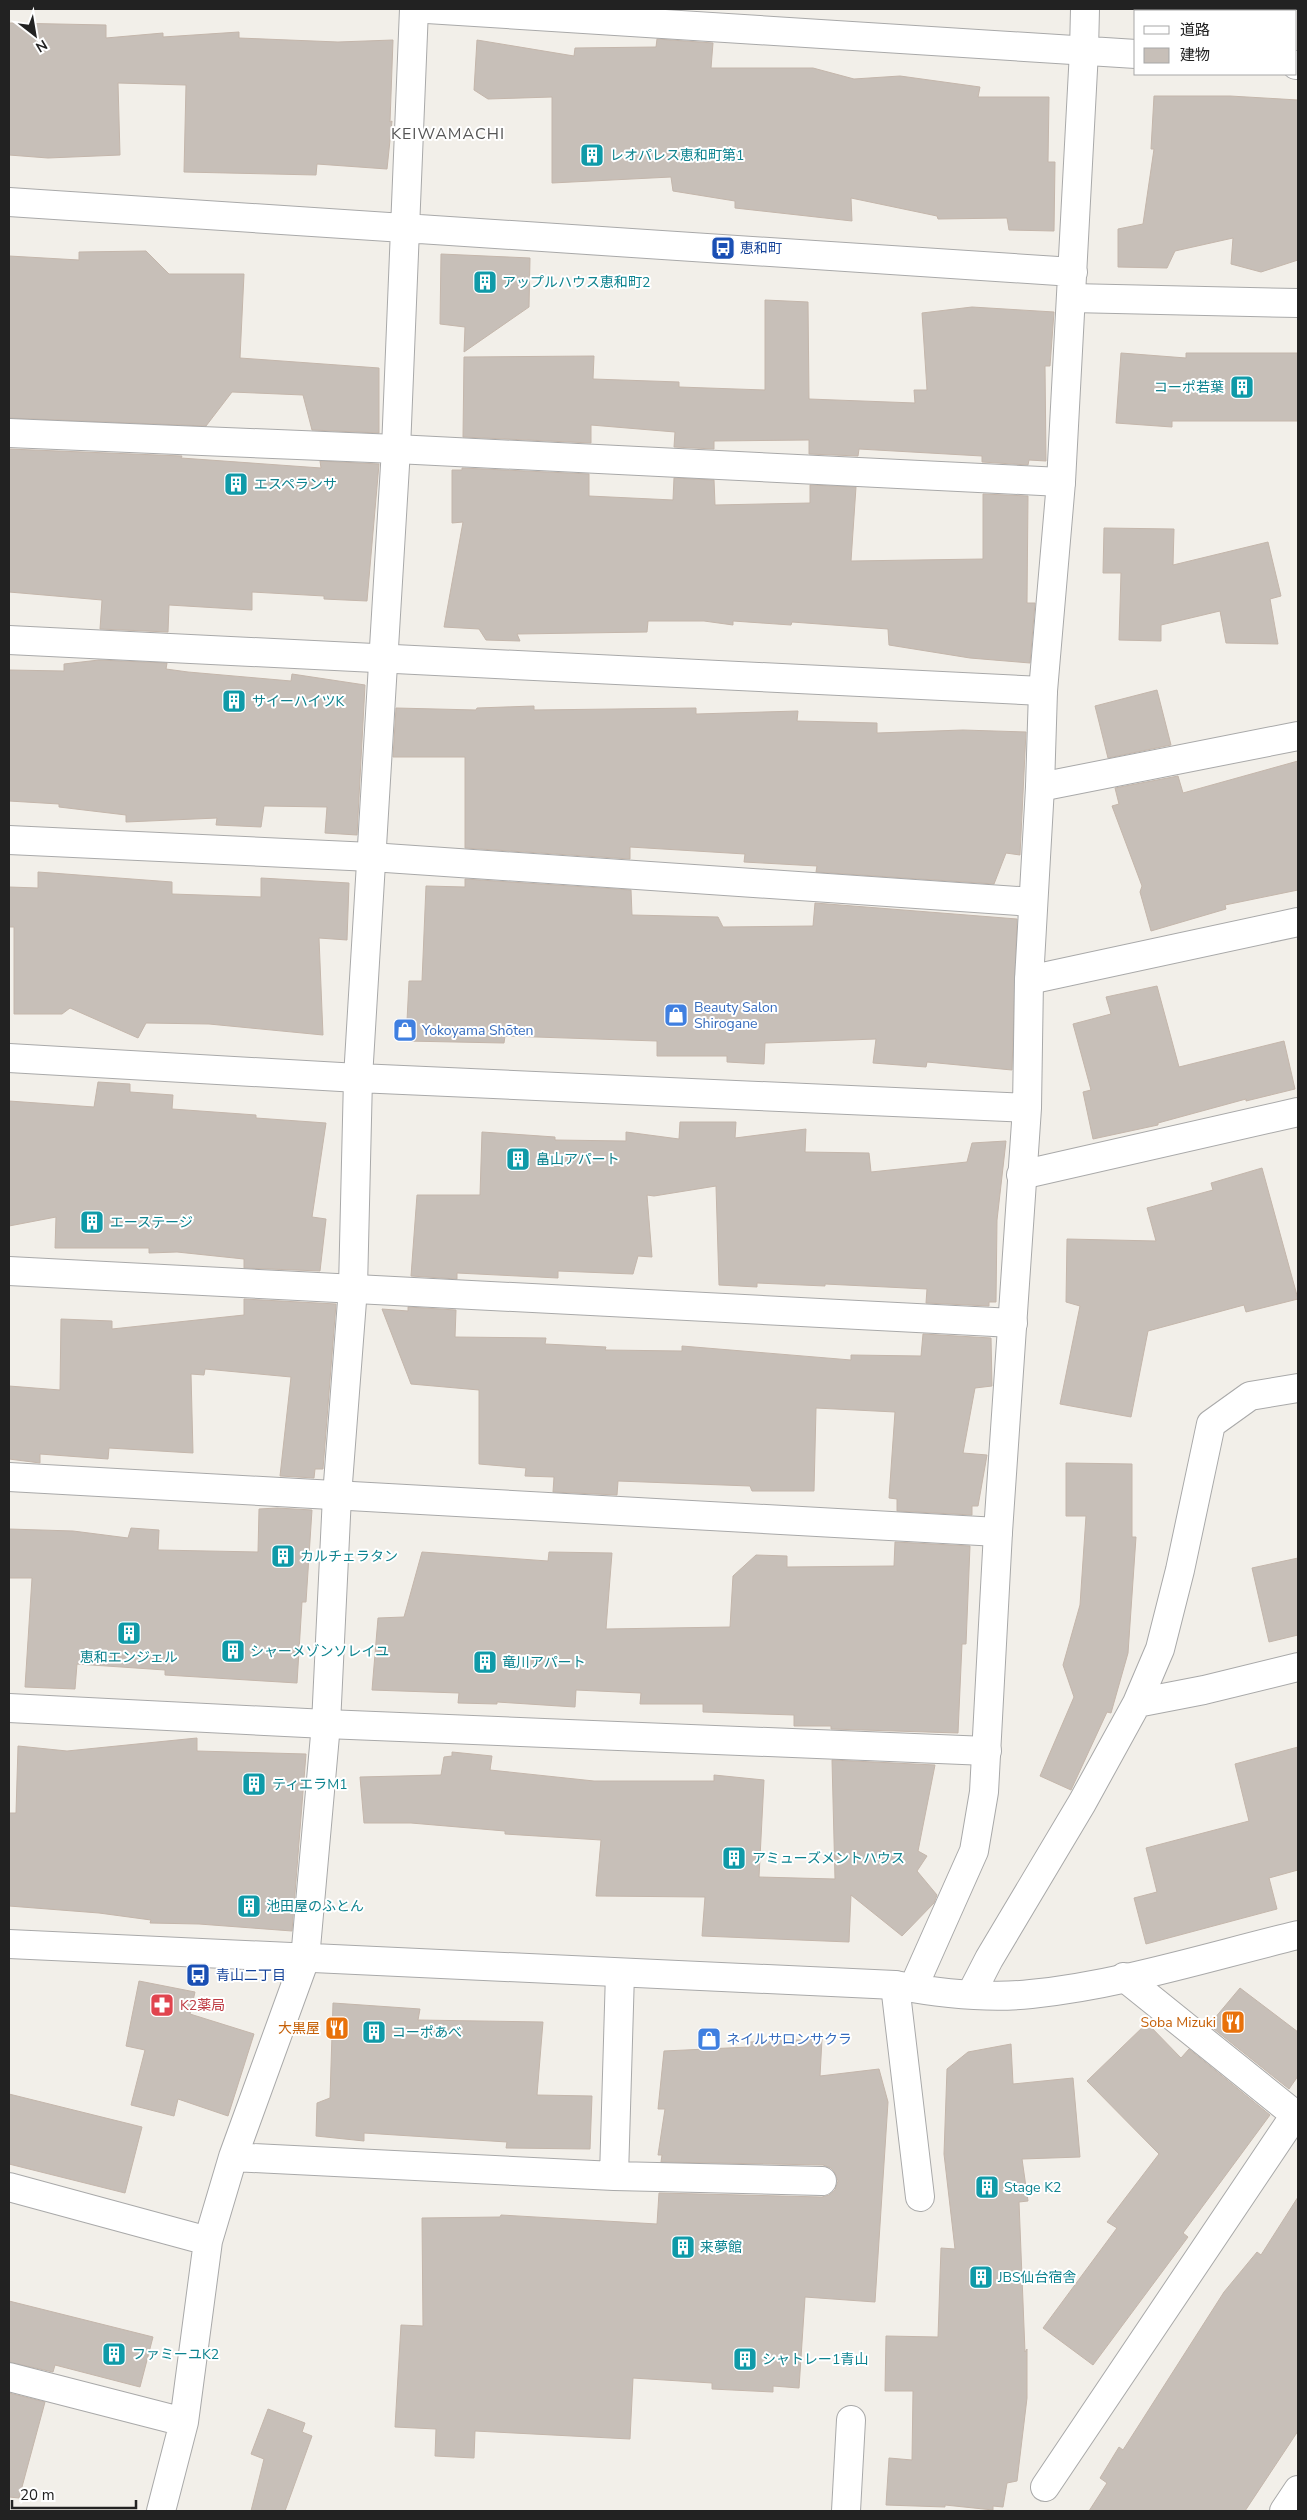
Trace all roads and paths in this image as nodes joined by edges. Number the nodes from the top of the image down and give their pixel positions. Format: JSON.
{"nodes":[{"id":1,"x":414,"y":9,"type":"edge"},
{"id":2,"x":427,"y":9,"type":"edge"},
{"id":3,"x":1085,"y":9,"type":"edge"},
{"id":4,"x":1084,"y":51,"type":"junction"},
{"id":5,"x":1134,"y":54,"type":"edge"},
{"id":6,"x":9,"y":202,"type":"edge"},
{"id":7,"x":404,"y":226,"type":"junction"},
{"id":8,"x":1073,"y":272,"type":"junction"},
{"id":9,"x":1071,"y":298,"type":"junction"},
{"id":10,"x":1298,"y":303,"type":"edge"},
{"id":11,"x":9,"y":433,"type":"edge"},
{"id":12,"x":396,"y":449,"type":"junction"},
{"id":13,"x":1061,"y":482,"type":"junction"},
{"id":14,"x":9,"y":640,"type":"edge"},
{"id":15,"x":384,"y":658,"type":"junction"},
{"id":16,"x":1043,"y":691,"type":"junction"},
{"id":17,"x":1298,"y":736,"type":"edge"},
{"id":18,"x":1040,"y":787,"type":"junction"},
{"id":19,"x":9,"y":840,"type":"edge"},
{"id":20,"x":371,"y":857,"type":"junction"},
{"id":21,"x":1033,"y":902,"type":"junction"},
{"id":22,"x":1298,"y":922,"type":"edge"},
{"id":23,"x":1029,"y":980,"type":"junction"},
{"id":24,"x":9,"y":1058,"type":"edge"},
{"id":25,"x":358,"y":1078,"type":"junction"},
{"id":26,"x":1027,"y":1108,"type":"junction"},
{"id":27,"x":1298,"y":1112,"type":"edge"},
{"id":28,"x":1021,"y":1175,"type":"junction"},
{"id":29,"x":9,"y":1272,"type":"edge"},
{"id":30,"x":352,"y":1288,"type":"junction"},
{"id":31,"x":1013,"y":1323,"type":"junction"},
{"id":32,"x":1298,"y":1388,"type":"edge"},
{"id":33,"x":9,"y":1477,"type":"edge"},
{"id":34,"x":337,"y":1496,"type":"junction"},
{"id":35,"x":998,"y":1532,"type":"junction"},
{"id":36,"x":1298,"y":1667,"type":"edge"},
{"id":37,"x":1137,"y":1703,"type":"junction"},
{"id":38,"x":9,"y":1708,"type":"edge"},
{"id":39,"x":326,"y":1724,"type":"junction"},
{"id":40,"x":987,"y":1751,"type":"junction"},
{"id":41,"x":1298,"y":1935,"type":"edge"},
{"id":42,"x":9,"y":1944,"type":"edge"},
{"id":43,"x":305,"y":1959,"type":"junction"},
{"id":44,"x":620,"y":1973,"type":"junction"},
{"id":45,"x":1124,"y":1977,"type":"junction"},
{"id":46,"x":904,"y":1986,"type":"junction"},
{"id":47,"x":971,"y":1994,"type":"junction"},
{"id":48,"x":1296,"y":2116,"type":"edge"},
{"id":49,"x":233,"y":2157,"type":"junction"},
{"id":50,"x":614,"y":2176,"type":"junction"},
{"id":51,"x":822,"y":2181,"type":"dead end"},
{"id":52,"x":9,"y":2187,"type":"edge"},
{"id":53,"x":920,"y":2196,"type":"dead end"},
{"id":54,"x":208,"y":2241,"type":"junction"},
{"id":55,"x":9,"y":2377,"type":"edge"},
{"id":56,"x":851,"y":2420,"type":"dead end"},
{"id":57,"x":184,"y":2422,"type":"junction"},
{"id":58,"x":1044,"y":2486,"type":"dead end"},
{"id":59,"x":1298,"y":2490,"type":"edge"},
{"id":60,"x":161,"y":2511,"type":"edge"},
{"id":61,"x":846,"y":2511,"type":"edge"},
{"id":62,"x":1284,"y":2511,"type":"edge"}],
"edges":[{"from":1,"to":7,"type":"street"},
{"from":2,"to":4,"type":"street"},
{"from":3,"to":4,"type":"street"},
{"from":4,"to":5,"type":"street"},
{"from":4,"to":8,"type":"street"},
{"from":6,"to":7,"type":"street"},
{"from":7,"to":8,"type":"street"},
{"from":7,"to":12,"type":"street"},
{"from":8,"to":9,"type":"street"},
{"from":9,"to":10,"type":"street"},
{"from":9,"to":13,"type":"street"},
{"from":11,"to":12,"type":"street"},
{"from":12,"to":13,"type":"street"},
{"from":12,"to":15,"type":"street"},
{"from":13,"to":16,"type":"street"},
{"from":14,"to":15,"type":"street"},
{"from":15,"to":16,"type":"street"},
{"from":15,"to":20,"type":"street"},
{"from":16,"to":18,"type":"street"},
{"from":17,"to":18,"type":"street"},
{"from":18,"to":21,"type":"street"},
{"from":19,"to":20,"type":"street"},
{"from":20,"to":21,"type":"street"},
{"from":20,"to":25,"type":"street"},
{"from":21,"to":23,"type":"street"},
{"from":22,"to":23,"type":"street"},
{"from":23,"to":26,"type":"street"},
{"from":24,"to":25,"type":"street"},
{"from":25,"to":26,"type":"street"},
{"from":25,"to":30,"type":"street"},
{"from":26,"to":28,"type":"street"},
{"from":27,"to":28,"type":"street"},
{"from":28,"to":31,"type":"street"},
{"from":29,"to":30,"type":"street"},
{"from":30,"to":31,"type":"street"},
{"from":30,"to":34,"type":"street"},
{"from":31,"to":35,"type":"street"},
{"from":32,"to":37,"type":"street"},
{"from":33,"to":34,"type":"street"},
{"from":34,"to":35,"type":"street"},
{"from":34,"to":39,"type":"street"},
{"from":35,"to":40,"type":"street"},
{"from":36,"to":37,"type":"street"},
{"from":37,"to":47,"type":"street"},
{"from":38,"to":39,"type":"street"},
{"from":39,"to":40,"type":"street"},
{"from":39,"to":43,"type":"street"},
{"from":40,"to":46,"type":"street"},
{"from":41,"to":45,"type":"street"},
{"from":42,"to":43,"type":"street"},
{"from":43,"to":44,"type":"street"},
{"from":43,"to":49,"type":"street"},
{"from":44,"to":46,"type":"street"},
{"from":44,"to":50,"type":"street"},
{"from":45,"to":47,"type":"street"},
{"from":45,"to":48,"type":"street"},
{"from":46,"to":47,"type":"street"},
{"from":46,"to":53,"type":"street"},
{"from":48,"to":58,"type":"street"},
{"from":49,"to":50,"type":"street"},
{"from":49,"to":54,"type":"street"},
{"from":50,"to":51,"type":"street"},
{"from":52,"to":54,"type":"street"},
{"from":54,"to":57,"type":"street"},
{"from":55,"to":57,"type":"street"},
{"from":56,"to":61,"type":"street"},
{"from":57,"to":60,"type":"street"},
{"from":59,"to":62,"type":"street"}]}
